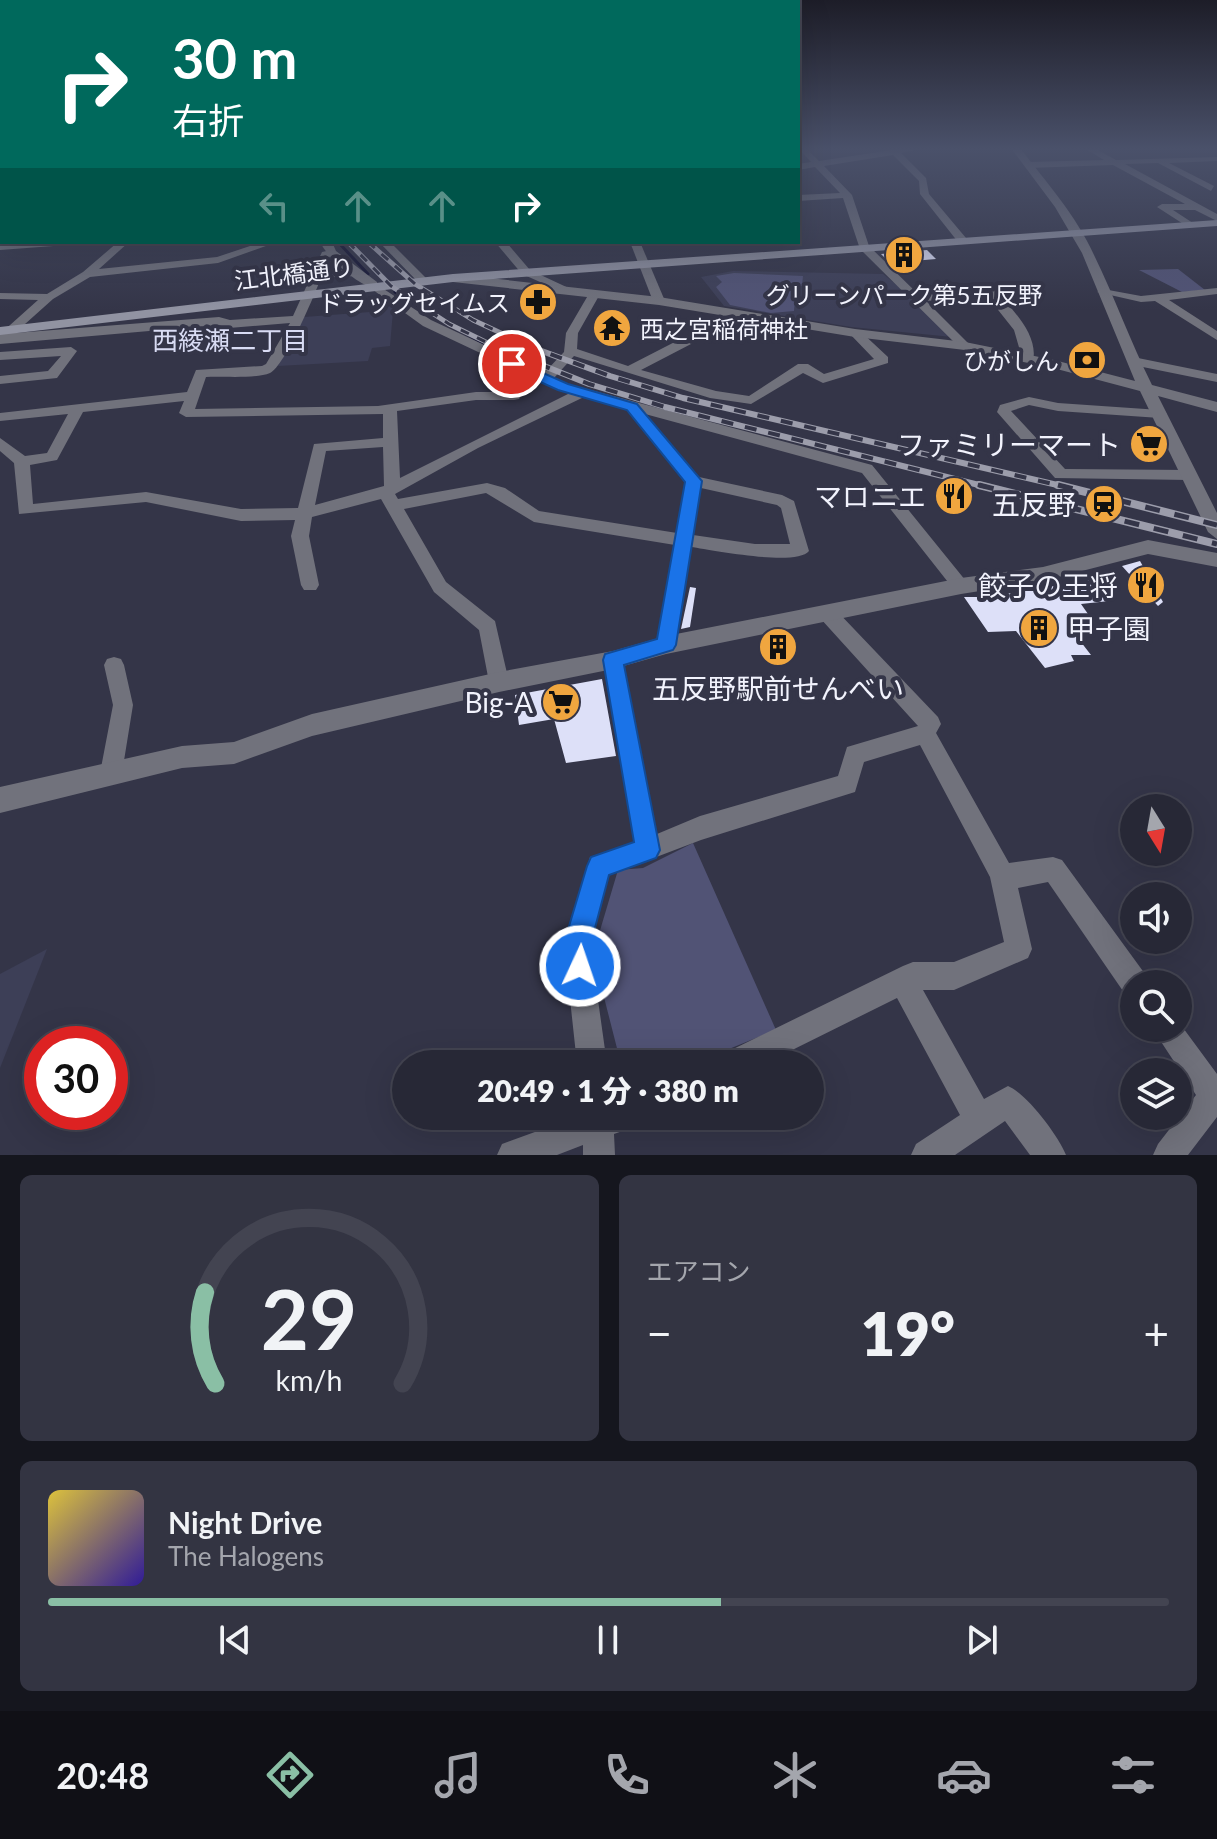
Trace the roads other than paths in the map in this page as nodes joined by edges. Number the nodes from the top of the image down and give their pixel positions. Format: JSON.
{"nodes":[{"id":1,"x":849,"y":202,"type":"edge"},
{"id":2,"x":931,"y":202,"type":"edge"},
{"id":3,"x":1055,"y":202,"type":"edge"},
{"id":4,"x":1187,"y":202,"type":"edge"},
{"id":5,"x":1197,"y":207,"type":"junction"},
{"id":6,"x":1217,"y":220,"type":"edge"},
{"id":7,"x":1191,"y":225,"type":"junction"},
{"id":8,"x":1077,"y":232,"type":"junction"},
{"id":9,"x":962,"y":240,"type":"junction"},
{"id":10,"x":122,"y":244,"type":"edge"},
{"id":11,"x":231,"y":244,"type":"edge"},
{"id":12,"x":267,"y":244,"type":"edge"},
{"id":13,"x":390,"y":244,"type":"edge"},
{"id":14,"x":502,"y":244,"type":"edge"},
{"id":15,"x":636,"y":244,"type":"edge"},
{"id":16,"x":329,"y":247,"type":"edge"},
{"id":17,"x":864,"y":247,"type":"junction"},
{"id":18,"x":233,"y":257,"type":"junction"},
{"id":19,"x":642,"y":263,"type":"junction"},
{"id":20,"x":526,"y":272,"type":"junction"},
{"id":21,"x":355,"y":273,"type":"junction"},
{"id":22,"x":87,"y":274,"type":"junction"},
{"id":23,"x":318,"y":275,"type":"junction"},
{"id":24,"x":453,"y":278,"type":"junction"},
{"id":25,"x":423,"y":281,"type":"junction"},
{"id":26,"x":373,"y":285,"type":"junction"},
{"id":27,"x":569,"y":291,"type":"junction"},
{"id":28,"x":1217,"y":291,"type":"edge"},
{"id":29,"x":1103,"y":292,"type":"junction"},
{"id":30,"x":310,"y":293,"type":"junction"},
{"id":31,"x":594,"y":294,"type":"junction"},
{"id":32,"x":0,"y":296,"type":"edge"},
{"id":33,"x":49,"y":297,"type":"junction"},
{"id":34,"x":1157,"y":297,"type":"junction"},
{"id":35,"x":919,"y":298,"type":"junction"},
{"id":36,"x":659,"y":301,"type":"junction"},
{"id":37,"x":739,"y":314,"type":"junction"},
{"id":38,"x":298,"y":319,"type":"junction"},
{"id":39,"x":855,"y":333,"type":"junction"},
{"id":40,"x":3,"y":335,"type":"edge"},
{"id":41,"x":1217,"y":336,"type":"edge"},
{"id":42,"x":965,"y":346,"type":"junction"},
{"id":43,"x":571,"y":351,"type":"junction"},
{"id":44,"x":0,"y":356,"type":"edge"},
{"id":45,"x":1028,"y":358,"type":"junction"},
{"id":46,"x":1133,"y":361,"type":"junction"},
{"id":47,"x":629,"y":371,"type":"junction"},
{"id":48,"x":530,"y":372,"type":"junction"},
{"id":49,"x":546,"y":378,"type":"junction"},
{"id":50,"x":1217,"y":378,"type":"edge"},
{"id":51,"x":0,"y":380,"type":"edge"},
{"id":52,"x":1146,"y":389,"type":"junction"},
{"id":53,"x":581,"y":393,"type":"junction"},
{"id":54,"x":191,"y":396,"type":"junction"},
{"id":55,"x":632,"y":407,"type":"junction"},
{"id":56,"x":1217,"y":407,"type":"edge"},
{"id":57,"x":78,"y":408,"type":"junction"},
{"id":58,"x":390,"y":409,"type":"junction"},
{"id":59,"x":1160,"y":414,"type":"junction"},
{"id":60,"x":0,"y":417,"type":"edge"},
{"id":61,"x":391,"y":442,"type":"junction"},
{"id":62,"x":0,"y":443,"type":"edge"},
{"id":63,"x":22,"y":461,"type":"junction"},
{"id":64,"x":1189,"y":475,"type":"junction"},
{"id":65,"x":694,"y":481,"type":"junction"},
{"id":66,"x":390,"y":495,"type":"junction"},
{"id":67,"x":1212,"y":505,"type":"edge"},
{"id":68,"x":303,"y":512,"type":"junction"},
{"id":69,"x":1217,"y":532,"type":"edge"},
{"id":70,"x":681,"y":541,"type":"junction"},
{"id":71,"x":1217,"y":560,"type":"edge"},
{"id":72,"x":310,"y":585,"type":"dead end"},
{"id":73,"x":961,"y":586,"type":"junction"},
{"id":74,"x":827,"y":613,"type":"junction"},
{"id":75,"x":666,"y":645,"type":"junction"},
{"id":76,"x":613,"y":660,"type":"junction"},
{"id":77,"x":114,"y":665,"type":"dead end"},
{"id":78,"x":499,"y":682,"type":"junction"},
{"id":79,"x":925,"y":734,"type":"junction"},
{"id":80,"x":111,"y":773,"type":"junction"},
{"id":81,"x":0,"y":800,"type":"edge"},
{"id":82,"x":648,"y":850,"type":"junction"},
{"id":83,"x":1002,"y":874,"type":"junction"},
{"id":84,"x":1125,"y":970,"type":"edge"},
{"id":85,"x":903,"y":981,"type":"junction"},
{"id":86,"x":1177,"y":1042,"type":"edge"},
{"id":87,"x":590,"y":1050,"type":"edge"},
{"id":88,"x":762,"y":1050,"type":"edge"},
{"id":89,"x":1215,"y":1093,"type":"edge"},
{"id":90,"x":979,"y":1120,"type":"junction"},
{"id":91,"x":577,"y":1130,"type":"edge"},
{"id":92,"x":604,"y":1130,"type":"edge"},
{"id":93,"x":513,"y":1155,"type":"edge"},
{"id":94,"x":599,"y":1155,"type":"edge"},
{"id":95,"x":927,"y":1155,"type":"edge"},
{"id":96,"x":1050,"y":1155,"type":"edge"},
{"id":97,"x":1169,"y":1155,"type":"edge"}],
"edges":[{"from":1,"to":17,"type":"street"},
{"from":2,"to":9,"type":"street"},
{"from":3,"to":8,"type":"street"},
{"from":4,"to":5,"type":"street"},
{"from":5,"to":6,"type":"street"},
{"from":5,"to":7,"type":"street"},
{"from":6,"to":7,"type":"main road","name":"江北橋通り"},
{"from":7,"to":8,"type":"main road","name":"江北橋通り"},
{"from":8,"to":9,"type":"main road","name":"江北橋通り"},
{"from":8,"to":29,"type":"street"},
{"from":9,"to":17,"type":"main road","name":"江北橋通り"},
{"from":10,"to":22,"type":"street"},
{"from":11,"to":18,"type":"street"},
{"from":12,"to":18,"type":"street"},
{"from":13,"to":25,"type":"street"},
{"from":14,"to":20,"type":"street"},
{"from":15,"to":19,"type":"street"},
{"from":16,"to":21,"type":"street"},
{"from":16,"to":23,"type":"street"},
{"from":17,"to":19,"type":"main road","name":"江北橋通り"},
{"from":17,"to":35,"type":"street"},
{"from":18,"to":22,"type":"street"},
{"from":19,"to":20,"type":"main road","name":"江北橋通り"},
{"from":19,"to":36,"type":"street"},
{"from":20,"to":24,"type":"main road","name":"江北橋通り"},
{"from":20,"to":27,"type":"street"},
{"from":21,"to":23,"type":"street"},
{"from":21,"to":26,"type":"street"},
{"from":22,"to":33,"type":"street"},
{"from":23,"to":30,"type":"street"},
{"from":24,"to":25,"type":"main road","name":"江北橋通り"},
{"from":24,"to":27,"type":"street"},
{"from":25,"to":26,"type":"main road","name":"江北橋通り"},
{"from":26,"to":30,"type":"main road","name":"江北橋通り"},
{"from":26,"to":48,"type":"street"},
{"from":27,"to":31,"type":"street"},
{"from":28,"to":34,"type":"street"},
{"from":29,"to":34,"type":"street"},
{"from":29,"to":46,"type":"street"},
{"from":30,"to":38,"type":"street"},
{"from":30,"to":40,"type":"main road","name":"江北橋通り"},
{"from":31,"to":36,"type":"street"},
{"from":31,"to":43,"type":"street"},
{"from":32,"to":33,"type":"street"},
{"from":33,"to":40,"type":"street"},
{"from":34,"to":41,"type":"street"},
{"from":35,"to":42,"type":"street"},
{"from":35,"to":45,"type":"street"},
{"from":36,"to":37,"type":"street"},
{"from":37,"to":39,"type":"street"},
{"from":37,"to":47,"type":"street"},
{"from":38,"to":40,"type":"street"},
{"from":38,"to":54,"type":"street"},
{"from":39,"to":42,"type":"street"},
{"from":39,"to":47,"type":"street"},
{"from":42,"to":45,"type":"street"},
{"from":43,"to":47,"type":"street"},
{"from":43,"to":49,"type":"street"},
{"from":44,"to":51,"type":"street"},
{"from":45,"to":52,"type":"street"},
{"from":46,"to":50,"type":"street"},
{"from":46,"to":52,"type":"street"},
{"from":48,"to":49,"type":"street"},
{"from":48,"to":58,"type":"street"},
{"from":49,"to":53,"type":"street"},
{"from":52,"to":56,"type":"street"},
{"from":52,"to":59,"type":"street"},
{"from":53,"to":55,"type":"street"},
{"from":53,"to":66,"type":"street"},
{"from":54,"to":57,"type":"street"},
{"from":54,"to":58,"type":"street"},
{"from":55,"to":65,"type":"street"},
{"from":55,"to":73,"type":"street"},
{"from":57,"to":60,"type":"street"},
{"from":57,"to":63,"type":"street"},
{"from":58,"to":61,"type":"street"},
{"from":59,"to":64,"type":"street"},
{"from":59,"to":64,"type":"street"},
{"from":61,"to":66,"type":"street"},
{"from":61,"to":68,"type":"street"},
{"from":62,"to":63,"type":"street"},
{"from":63,"to":68,"type":"street"},
{"from":64,"to":67,"type":"street"},
{"from":65,"to":70,"type":"street"},
{"from":65,"to":70,"type":"street"},
{"from":66,"to":68,"type":"street"},
{"from":66,"to":70,"type":"street"},
{"from":66,"to":78,"type":"street"},
{"from":67,"to":69,"type":"street"},
{"from":68,"to":72,"type":"street"},
{"from":70,"to":75,"type":"street"},
{"from":71,"to":73,"type":"street"},
{"from":73,"to":74,"type":"street"},
{"from":74,"to":75,"type":"street"},
{"from":74,"to":79,"type":"street"},
{"from":75,"to":76,"type":"street"},
{"from":76,"to":78,"type":"street"},
{"from":76,"to":82,"type":"street"},
{"from":77,"to":80,"type":"street"},
{"from":78,"to":80,"type":"street"},
{"from":79,"to":82,"type":"street"},
{"from":79,"to":83,"type":"street"},
{"from":80,"to":81,"type":"street"},
{"from":82,"to":87,"type":"street"},
{"from":83,"to":84,"type":"street"},
{"from":83,"to":85,"type":"street"},
{"from":85,"to":88,"type":"street"},
{"from":85,"to":90,"type":"street"},
{"from":86,"to":89,"type":"street"},
{"from":89,"to":97,"type":"street"},
{"from":90,"to":95,"type":"street"},
{"from":90,"to":96,"type":"street"},
{"from":91,"to":93,"type":"street"},
{"from":92,"to":94,"type":"street"}]}
